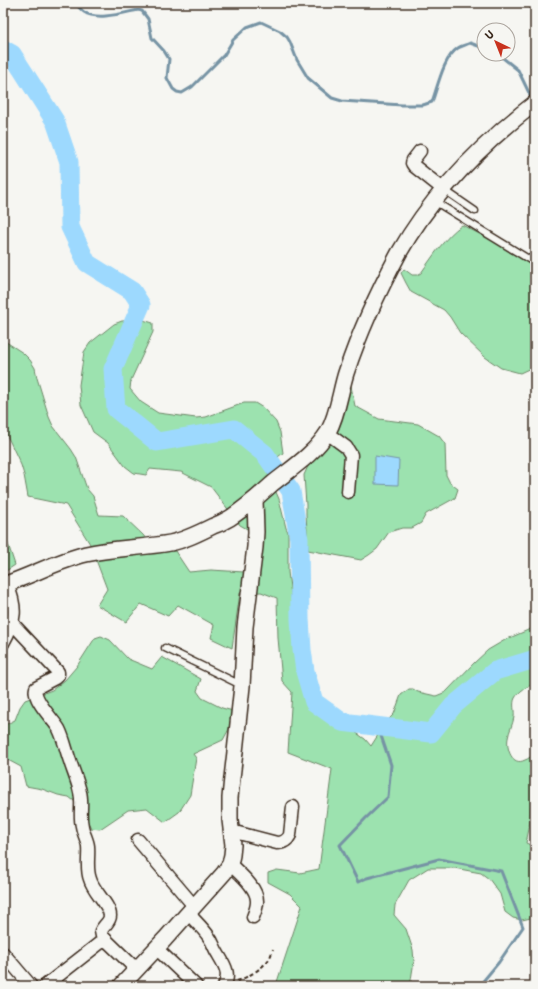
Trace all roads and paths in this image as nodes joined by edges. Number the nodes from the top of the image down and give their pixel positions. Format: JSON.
{"nodes":[{"id":1,"x":535,"y":103,"type":"edge"},
{"id":2,"x":420,"y":151,"type":"dead end"},
{"id":3,"x":439,"y":195,"type":"junction"},
{"id":4,"x":475,"y":211,"type":"dead end"},
{"id":5,"x":535,"y":263,"type":"edge"},
{"id":6,"x":327,"y":433,"type":"junction"},
{"id":7,"x":348,"y":492,"type":"dead end"},
{"id":8,"x":255,"y":500,"type":"junction"},
{"id":9,"x":5,"y":584,"type":"edge"},
{"id":10,"x":12,"y":623,"type":"junction"},
{"id":11,"x":3,"y":643,"type":"edge"},
{"id":12,"x":165,"y":648,"type":"dead end"},
{"id":13,"x":242,"y":686,"type":"junction"},
{"id":14,"x":293,"y":807,"type":"dead end"},
{"id":15,"x":231,"y":831,"type":"junction"},
{"id":16,"x":138,"y":840,"type":"dead end"},
{"id":17,"x":230,"y":864,"type":"junction"},
{"id":18,"x":191,"y":910,"type":"junction"},
{"id":19,"x":253,"y":917,"type":"dead end"},
{"id":20,"x":105,"y":939,"type":"junction"},
{"id":21,"x":156,"y":948,"type":"junction"},
{"id":22,"x":273,"y":950,"type":"dead end"},
{"id":23,"x":3,"y":953,"type":"edge"},
{"id":24,"x":137,"y":970,"type":"junction"},
{"id":25,"x":225,"y":985,"type":"edge"},
{"id":26,"x":31,"y":986,"type":"edge"},
{"id":27,"x":45,"y":986,"type":"edge"},
{"id":28,"x":121,"y":986,"type":"edge"},
{"id":29,"x":196,"y":986,"type":"edge"}],
"edges":[{"from":1,"to":3,"type":"street"},
{"from":2,"to":3,"type":"street"},
{"from":3,"to":4,"type":"lane"},
{"from":3,"to":5,"type":"lane"},
{"from":3,"to":6,"type":"street"},
{"from":6,"to":7,"type":"street"},
{"from":6,"to":8,"type":"street"},
{"from":8,"to":9,"type":"street"},
{"from":8,"to":13,"type":"street"},
{"from":9,"to":10,"type":"street"},
{"from":10,"to":11,"type":"street"},
{"from":10,"to":20,"type":"street"},
{"from":12,"to":13,"type":"lane"},
{"from":13,"to":15,"type":"street"},
{"from":14,"to":15,"type":"street"},
{"from":15,"to":17,"type":"street"},
{"from":16,"to":18,"type":"street"},
{"from":17,"to":18,"type":"street"},
{"from":17,"to":19,"type":"street"},
{"from":18,"to":21,"type":"street"},
{"from":18,"to":25,"type":"street"},
{"from":20,"to":24,"type":"street"},
{"from":20,"to":27,"type":"street"},
{"from":21,"to":24,"type":"street"},
{"from":21,"to":29,"type":"street"},
{"from":22,"to":25,"type":"path"},
{"from":23,"to":26,"type":"street"},
{"from":24,"to":28,"type":"street"}]}
